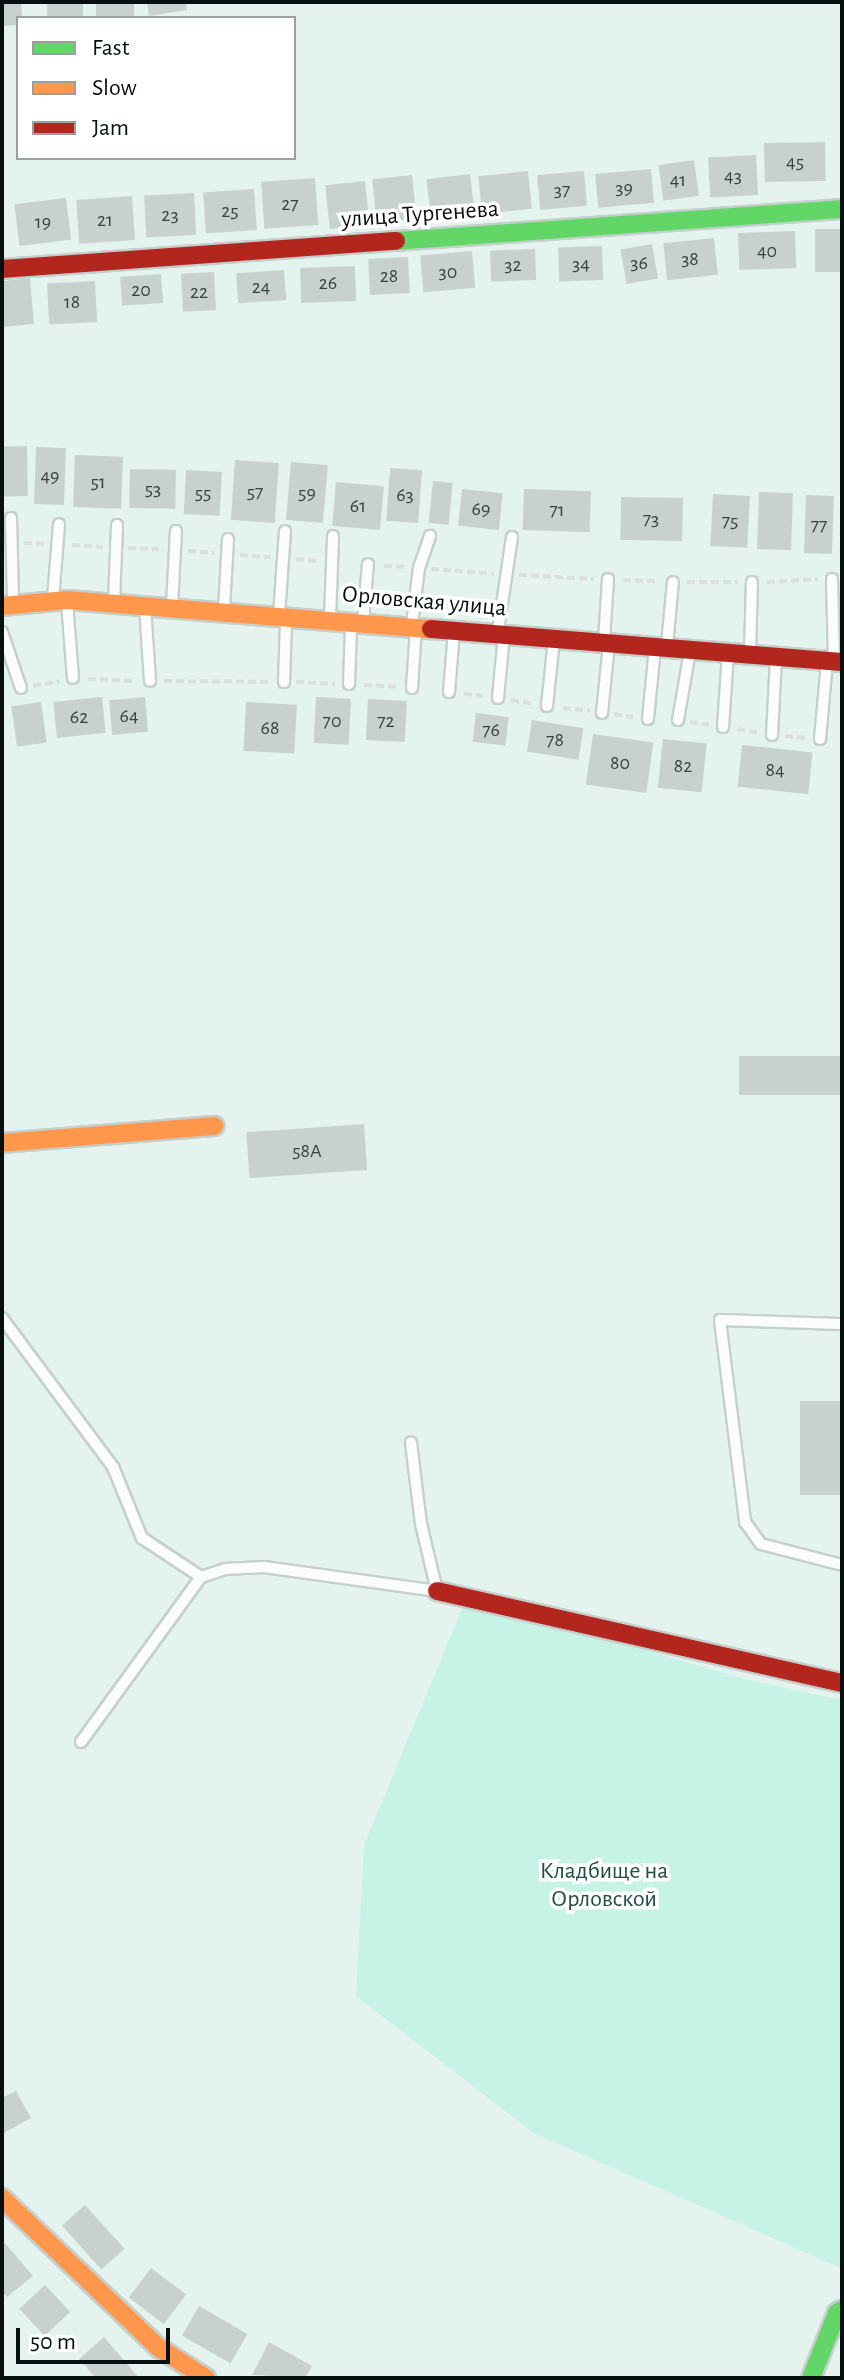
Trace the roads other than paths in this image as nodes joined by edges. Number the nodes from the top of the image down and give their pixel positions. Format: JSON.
{"nodes":[{"id":1,"x":842,"y":209,"type":"edge"},
{"id":2,"x":2,"y":269,"type":"edge"},
{"id":3,"x":11,"y":518,"type":"dead end"},
{"id":4,"x":59,"y":524,"type":"dead end"},
{"id":5,"x":117,"y":525,"type":"dead end"},
{"id":6,"x":176,"y":531,"type":"dead end"},
{"id":7,"x":285,"y":531,"type":"dead end"},
{"id":8,"x":333,"y":536,"type":"dead end"},
{"id":9,"x":430,"y":536,"type":"dead end"},
{"id":10,"x":512,"y":537,"type":"dead end"},
{"id":11,"x":228,"y":539,"type":"dead end"},
{"id":12,"x":368,"y":564,"type":"dead end"},
{"id":13,"x":608,"y":579,"type":"dead end"},
{"id":14,"x":832,"y":579,"type":"dead end"},
{"id":15,"x":673,"y":582,"type":"dead end"},
{"id":16,"x":752,"y":582,"type":"dead end"},
{"id":17,"x":60,"y":599,"type":"junction"},
{"id":18,"x":113,"y":603,"type":"junction"},
{"id":19,"x":7,"y":605,"type":"edge"},
{"id":20,"x":145,"y":605,"type":"junction"},
{"id":21,"x":172,"y":607,"type":"junction"},
{"id":22,"x":224,"y":611,"type":"junction"},
{"id":23,"x":282,"y":615,"type":"junction"},
{"id":24,"x":330,"y":619,"type":"junction"},
{"id":25,"x":357,"y":621,"type":"junction"},
{"id":26,"x":414,"y":626,"type":"junction"},
{"id":27,"x":454,"y":629,"type":"junction"},
{"id":28,"x":2,"y":632,"type":"edge"},
{"id":29,"x":501,"y":633,"type":"junction"},
{"id":30,"x":554,"y":637,"type":"junction"},
{"id":31,"x":607,"y":642,"type":"junction"},
{"id":32,"x":662,"y":646,"type":"junction"},
{"id":33,"x":690,"y":649,"type":"junction"},
{"id":34,"x":728,"y":652,"type":"junction"},
{"id":35,"x":749,"y":654,"type":"junction"},
{"id":36,"x":777,"y":656,"type":"junction"},
{"id":37,"x":834,"y":661,"type":"edge"},
{"id":38,"x":73,"y":678,"type":"dead end"},
{"id":39,"x":150,"y":681,"type":"dead end"},
{"id":40,"x":284,"y":682,"type":"dead end"},
{"id":41,"x":349,"y":684,"type":"dead end"},
{"id":42,"x":21,"y":688,"type":"dead end"},
{"id":43,"x":412,"y":688,"type":"dead end"},
{"id":44,"x":449,"y":692,"type":"dead end"},
{"id":45,"x":498,"y":698,"type":"dead end"},
{"id":46,"x":547,"y":706,"type":"dead end"},
{"id":47,"x":602,"y":713,"type":"dead end"},
{"id":48,"x":648,"y":719,"type":"dead end"},
{"id":49,"x":678,"y":720,"type":"dead end"},
{"id":50,"x":723,"y":727,"type":"dead end"},
{"id":51,"x":772,"y":735,"type":"dead end"},
{"id":52,"x":820,"y":739,"type":"dead end"},
{"id":53,"x":214,"y":1126,"type":"dead end"},
{"id":54,"x":2,"y":1143,"type":"edge"},
{"id":55,"x":2,"y":1318,"type":"edge"},
{"id":56,"x":842,"y":1324,"type":"edge"},
{"id":57,"x":411,"y":1443,"type":"dead end"},
{"id":58,"x":842,"y":1565,"type":"edge"},
{"id":59,"x":201,"y":1577,"type":"junction"},
{"id":60,"x":437,"y":1591,"type":"junction"},
{"id":61,"x":842,"y":1683,"type":"edge"},
{"id":62,"x":81,"y":1742,"type":"dead end"},
{"id":63,"x":2,"y":2198,"type":"edge"},
{"id":64,"x":842,"y":2310,"type":"edge"},
{"id":65,"x":206,"y":2378,"type":"edge"},
{"id":66,"x":811,"y":2378,"type":"edge"}],
"edges":[{"from":1,"to":2,"type":"street","name":"улица Тургенева"},
{"from":3,"to":19,"type":"lane"},
{"from":4,"to":17,"type":"lane"},
{"from":5,"to":18,"type":"lane"},
{"from":6,"to":21,"type":"lane"},
{"from":7,"to":23,"type":"lane"},
{"from":8,"to":24,"type":"lane"},
{"from":9,"to":26,"type":"lane"},
{"from":10,"to":29,"type":"lane"},
{"from":11,"to":22,"type":"lane"},
{"from":12,"to":25,"type":"lane"},
{"from":13,"to":31,"type":"lane"},
{"from":14,"to":37,"type":"lane"},
{"from":15,"to":32,"type":"lane"},
{"from":16,"to":35,"type":"lane"},
{"from":17,"to":18,"type":"street","name":"Орловская улица"},
{"from":17,"to":19,"type":"street","name":"Орловская улица"},
{"from":17,"to":38,"type":"lane"},
{"from":18,"to":20,"type":"street","name":"Орловская улица"},
{"from":20,"to":21,"type":"street","name":"Орловская улица"},
{"from":20,"to":39,"type":"lane"},
{"from":21,"to":22,"type":"street","name":"Орловская улица"},
{"from":22,"to":23,"type":"street","name":"Орловская улица"},
{"from":23,"to":24,"type":"street","name":"Орловская улица"},
{"from":23,"to":40,"type":"lane"},
{"from":24,"to":25,"type":"street","name":"Орловская улица"},
{"from":25,"to":26,"type":"street","name":"Орловская улица"},
{"from":25,"to":41,"type":"lane"},
{"from":26,"to":27,"type":"street","name":"Орловская улица"},
{"from":26,"to":43,"type":"lane"},
{"from":27,"to":29,"type":"street","name":"Орловская улица"},
{"from":27,"to":44,"type":"lane"},
{"from":28,"to":42,"type":"lane"},
{"from":29,"to":30,"type":"street","name":"Орловская улица"},
{"from":29,"to":45,"type":"lane"},
{"from":30,"to":31,"type":"street","name":"Орловская улица"},
{"from":30,"to":46,"type":"lane"},
{"from":31,"to":32,"type":"street","name":"Орловская улица"},
{"from":31,"to":47,"type":"lane"},
{"from":32,"to":33,"type":"street","name":"Орловская улица"},
{"from":32,"to":48,"type":"lane"},
{"from":33,"to":34,"type":"street","name":"Орловская улица"},
{"from":33,"to":49,"type":"lane"},
{"from":34,"to":35,"type":"street","name":"Орловская улица"},
{"from":34,"to":50,"type":"lane"},
{"from":35,"to":36,"type":"street","name":"Орловская улица"},
{"from":36,"to":37,"type":"street","name":"Орловская улица"},
{"from":36,"to":51,"type":"lane"},
{"from":37,"to":52,"type":"lane"},
{"from":53,"to":54,"type":"street"},
{"from":55,"to":59,"type":"lane"},
{"from":56,"to":58,"type":"lane"},
{"from":57,"to":60,"type":"lane"},
{"from":59,"to":60,"type":"lane"},
{"from":59,"to":62,"type":"lane"},
{"from":60,"to":61,"type":"street"},
{"from":63,"to":65,"type":"street"},
{"from":64,"to":66,"type":"street"}]}
